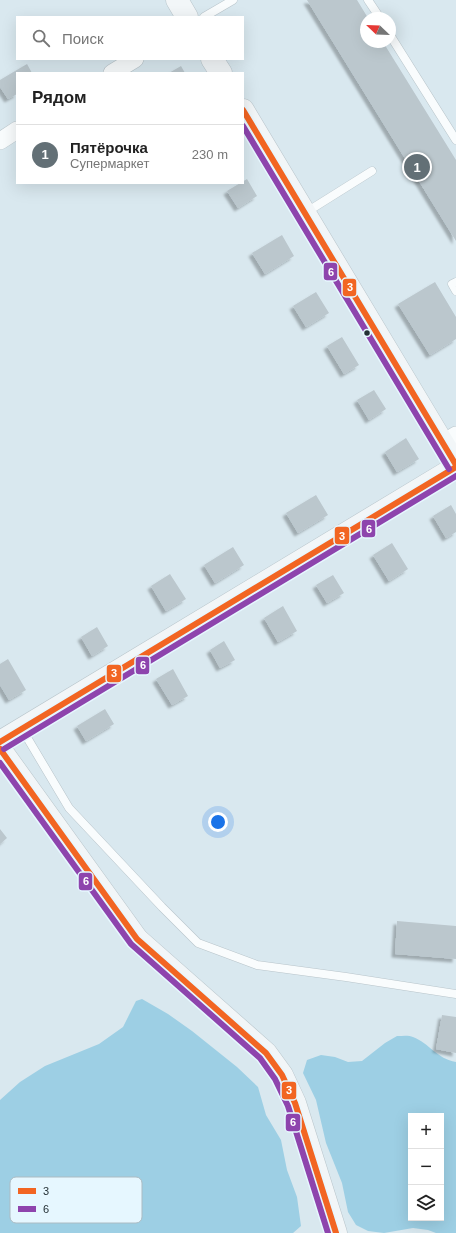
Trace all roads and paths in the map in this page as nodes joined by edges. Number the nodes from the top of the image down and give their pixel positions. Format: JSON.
{"nodes":[{"id":1,"x":177,"y":0,"type":"edge"},
{"id":2,"x":233,"y":0,"type":"edge"},
{"id":3,"x":368,"y":0,"type":"edge"},
{"id":4,"x":376,"y":12,"type":"edge"},
{"id":5,"x":186,"y":16,"type":"edge"},
{"id":6,"x":206,"y":16,"type":"edge"},
{"id":7,"x":396,"y":45,"type":"edge"},
{"id":8,"x":133,"y":60,"type":"edge"},
{"id":9,"x":213,"y":60,"type":"edge"},
{"id":10,"x":114,"y":72,"type":"edge"},
{"id":11,"x":220,"y":72,"type":"edge"},
{"id":12,"x":244,"y":112,"type":"edge"},
{"id":13,"x":16,"y":131,"type":"edge"},
{"id":14,"x":456,"y":140,"type":"edge"},
{"id":15,"x":0,"y":141,"type":"edge"},
{"id":16,"x":372,"y":171,"type":"dead end"},
{"id":17,"x":305,"y":213,"type":"junction"},
{"id":18,"x":456,"y":282,"type":"edge"},
{"id":19,"x":456,"y":291,"type":"edge"},
{"id":20,"x":449,"y":439,"type":"edge"},
{"id":21,"x":456,"y":466,"type":"edge"},
{"id":22,"x":22,"y":729,"type":"junction"},
{"id":23,"x":0,"y":742,"type":"edge"},
{"id":24,"x":0,"y":750,"type":"edge"},
{"id":25,"x":456,"y":994,"type":"edge"},
{"id":26,"x":336,"y":1233,"type":"edge"}],
"edges":[{"from":1,"to":5,"type":"main road"},
{"from":2,"to":6,"type":"lane"},
{"from":3,"to":4,"type":"lane"},
{"from":7,"to":14,"type":"lane"},
{"from":8,"to":10,"type":"street"},
{"from":9,"to":11,"type":"main road"},
{"from":12,"to":17,"type":"main road"},
{"from":13,"to":15,"type":"street"},
{"from":16,"to":17,"type":"lane"},
{"from":17,"to":20,"type":"main road"},
{"from":18,"to":19,"type":"lane"},
{"from":20,"to":21,"type":"main road"},
{"from":21,"to":22,"type":"main road"},
{"from":22,"to":23,"type":"main road"},
{"from":22,"to":25,"type":"lane"},
{"from":24,"to":26,"type":"main road"}]}
